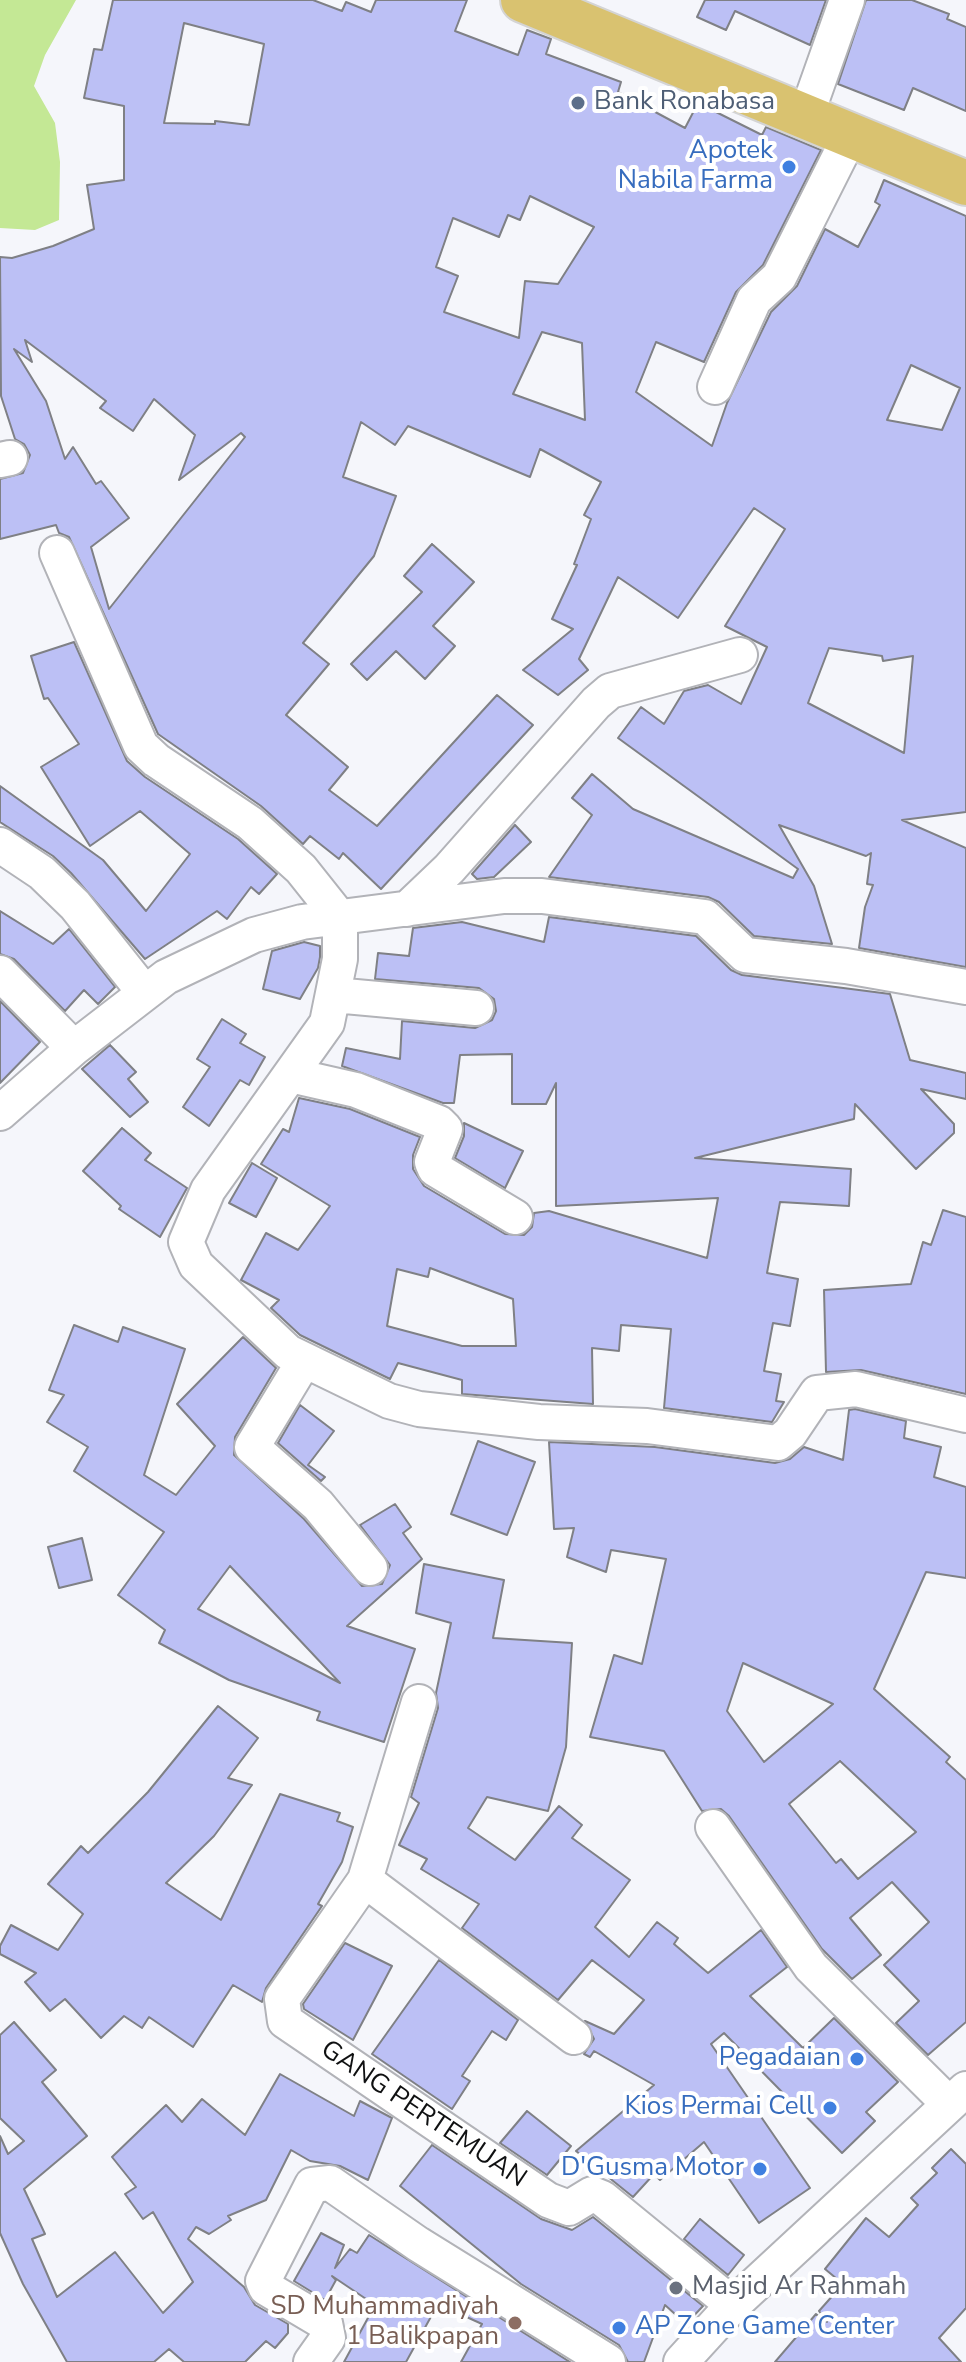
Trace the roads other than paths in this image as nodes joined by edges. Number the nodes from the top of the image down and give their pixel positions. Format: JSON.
{"nodes":[{"id":1,"x":523,"y":0,"type":"edge"},
{"id":2,"x":575,"y":0,"type":"edge"},
{"id":3,"x":847,"y":0,"type":"edge"},
{"id":4,"x":813,"y":96,"type":"junction"},
{"id":5,"x":851,"y":134,"type":"junction"},
{"id":6,"x":966,"y":158,"type":"edge"},
{"id":7,"x":966,"y":183,"type":"edge"},
{"id":8,"x":715,"y":387,"type":"dead end"},
{"id":9,"x":57,"y":553,"type":"dead end"},
{"id":10,"x":740,"y":655,"type":"dead end"},
{"id":11,"x":0,"y":845,"type":"edge"},
{"id":12,"x":407,"y":909,"type":"junction"},
{"id":13,"x":340,"y":918,"type":"junction"},
{"id":14,"x":0,"y":973,"type":"edge"},
{"id":15,"x":966,"y":987,"type":"edge"},
{"id":16,"x":144,"y":992,"type":"junction"},
{"id":17,"x":334,"y":995,"type":"junction"},
{"id":18,"x":476,"y":1008,"type":"dead end"},
{"id":19,"x":74,"y":1048,"type":"junction"},
{"id":20,"x":290,"y":1075,"type":"junction"},
{"id":21,"x":0,"y":1113,"type":"edge"},
{"id":22,"x":515,"y":1217,"type":"dead end"},
{"id":23,"x":304,"y":1361,"type":"junction"},
{"id":24,"x":966,"y":1415,"type":"edge"},
{"id":25,"x":370,"y":1568,"type":"dead end"},
{"id":26,"x":419,"y":1702,"type":"dead end"},
{"id":27,"x":713,"y":1827,"type":"dead end"},
{"id":28,"x":365,"y":1880,"type":"junction"},
{"id":29,"x":574,"y":2037,"type":"dead end"},
{"id":30,"x":958,"y":2097,"type":"edge"},
{"id":31,"x":733,"y":2305,"type":"junction"},
{"id":32,"x":311,"y":2362,"type":"edge"},
{"id":33,"x":608,"y":2362,"type":"edge"},
{"id":34,"x":681,"y":2362,"type":"edge"}],
"edges":[{"from":1,"to":5,"type":"main road"},
{"from":2,"to":4,"type":"main road"},
{"from":3,"to":4,"type":"street"},
{"from":4,"to":6,"type":"main road"},
{"from":5,"to":7,"type":"main road"},
{"from":5,"to":8,"type":"street"},
{"from":9,"to":13,"type":"street"},
{"from":10,"to":12,"type":"street"},
{"from":11,"to":16,"type":"street"},
{"from":12,"to":13,"type":"street"},
{"from":12,"to":15,"type":"street"},
{"from":13,"to":16,"type":"street"},
{"from":13,"to":17,"type":"street"},
{"from":14,"to":19,"type":"street"},
{"from":16,"to":19,"type":"street"},
{"from":17,"to":18,"type":"street"},
{"from":17,"to":20,"type":"street"},
{"from":19,"to":21,"type":"street"},
{"from":20,"to":22,"type":"street"},
{"from":20,"to":23,"type":"street"},
{"from":23,"to":24,"type":"street"},
{"from":23,"to":25,"type":"street"},
{"from":26,"to":28,"type":"street","name":"GANG PERTEMUAN"},
{"from":27,"to":30,"type":"street"},
{"from":28,"to":29,"type":"street"},
{"from":28,"to":31,"type":"street","name":"GANG PERTEMUAN"},
{"from":30,"to":31,"type":"street"},
{"from":31,"to":34,"type":"street"},
{"from":32,"to":33,"type":"street"}]}
